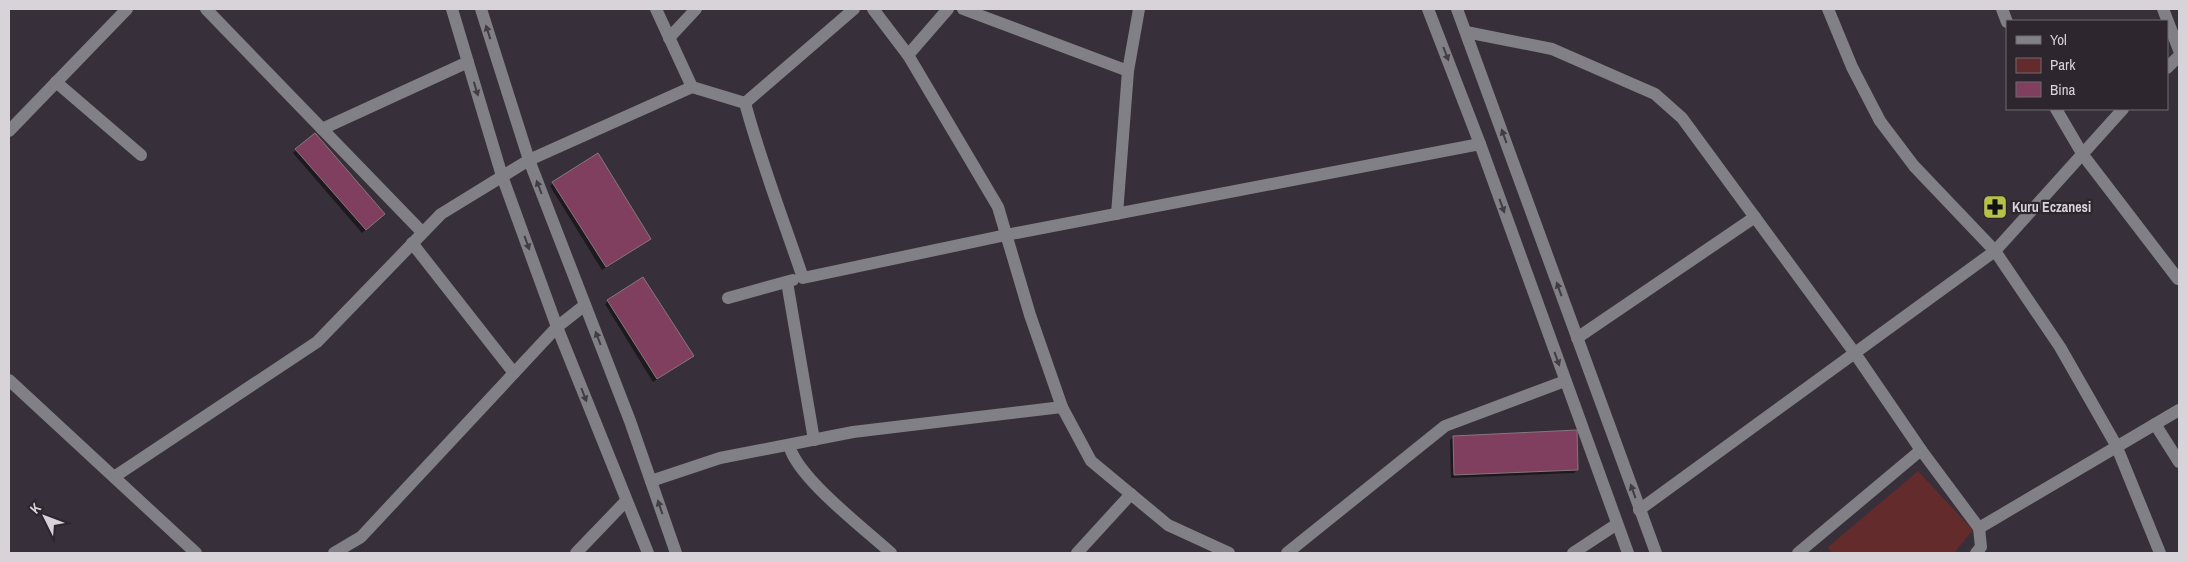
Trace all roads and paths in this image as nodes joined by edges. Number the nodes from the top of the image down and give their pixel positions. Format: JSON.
{"nodes":[{"id":1,"x":127,"y":9,"type":"edge"},
{"id":2,"x":206,"y":9,"type":"edge"},
{"id":3,"x":452,"y":9,"type":"edge"},
{"id":4,"x":481,"y":9,"type":"edge"},
{"id":5,"x":656,"y":9,"type":"edge"},
{"id":6,"x":696,"y":9,"type":"edge"},
{"id":7,"x":854,"y":9,"type":"edge"},
{"id":8,"x":873,"y":9,"type":"edge"},
{"id":9,"x":948,"y":9,"type":"edge"},
{"id":10,"x":963,"y":9,"type":"edge"},
{"id":11,"x":1139,"y":9,"type":"edge"},
{"id":12,"x":1428,"y":9,"type":"edge"},
{"id":13,"x":1457,"y":9,"type":"edge"},
{"id":14,"x":1828,"y":9,"type":"edge"},
{"id":15,"x":2168,"y":23,"type":"edge"},
{"id":16,"x":1466,"y":32,"type":"junction"},
{"id":17,"x":669,"y":38,"type":"junction"},
{"id":18,"x":2179,"y":50,"type":"edge"},
{"id":19,"x":908,"y":55,"type":"junction"},
{"id":20,"x":2179,"y":56,"type":"edge"},
{"id":21,"x":468,"y":62,"type":"junction"},
{"id":22,"x":2168,"y":67,"type":"edge"},
{"id":23,"x":1128,"y":72,"type":"junction"},
{"id":24,"x":56,"y":82,"type":"junction"},
{"id":25,"x":692,"y":87,"type":"junction"},
{"id":26,"x":744,"y":103,"type":"junction"},
{"id":27,"x":2057,"y":110,"type":"edge"},
{"id":28,"x":2122,"y":110,"type":"edge"},
{"id":29,"x":322,"y":129,"type":"junction"},
{"id":30,"x":9,"y":131,"type":"edge"},
{"id":31,"x":1480,"y":144,"type":"junction"},
{"id":32,"x":141,"y":155,"type":"dead end"},
{"id":33,"x":2083,"y":155,"type":"junction"},
{"id":34,"x":529,"y":160,"type":"junction"},
{"id":35,"x":502,"y":176,"type":"junction"},
{"id":36,"x":1117,"y":214,"type":"junction"},
{"id":37,"x":1755,"y":217,"type":"junction"},
{"id":38,"x":422,"y":232,"type":"junction"},
{"id":39,"x":1006,"y":235,"type":"junction"},
{"id":40,"x":412,"y":243,"type":"junction"},
{"id":41,"x":1996,"y":251,"type":"junction"},
{"id":42,"x":803,"y":278,"type":"junction"},
{"id":43,"x":2178,"y":279,"type":"dead end"},
{"id":44,"x":787,"y":282,"type":"junction"},
{"id":45,"x":728,"y":298,"type":"dead end"},
{"id":46,"x":585,"y":305,"type":"junction"},
{"id":47,"x":557,"y":327,"type":"junction"},
{"id":48,"x":1577,"y":338,"type":"junction"},
{"id":49,"x":1854,"y":352,"type":"junction"},
{"id":50,"x":514,"y":374,"type":"junction"},
{"id":51,"x":9,"y":380,"type":"edge"},
{"id":52,"x":1565,"y":380,"type":"junction"},
{"id":53,"x":1062,"y":407,"type":"junction"},
{"id":54,"x":2179,"y":410,"type":"edge"},
{"id":55,"x":2156,"y":424,"type":"junction"},
{"id":56,"x":814,"y":440,"type":"junction"},
{"id":57,"x":789,"y":445,"type":"junction"},
{"id":58,"x":2116,"y":445,"type":"junction"},
{"id":59,"x":1921,"y":450,"type":"junction"},
{"id":60,"x":2179,"y":462,"type":"edge"},
{"id":61,"x":114,"y":478,"type":"junction"},
{"id":62,"x":651,"y":481,"type":"junction"},
{"id":63,"x":1131,"y":494,"type":"junction"},
{"id":64,"x":626,"y":501,"type":"junction"},
{"id":65,"x":1639,"y":510,"type":"junction"},
{"id":66,"x":1617,"y":524,"type":"junction"},
{"id":67,"x":1979,"y":528,"type":"junction"},
{"id":68,"x":1805,"y":551,"type":"edge"},
{"id":69,"x":196,"y":553,"type":"edge"},
{"id":70,"x":334,"y":553,"type":"edge"},
{"id":71,"x":576,"y":553,"type":"edge"},
{"id":72,"x":648,"y":553,"type":"edge"},
{"id":73,"x":676,"y":553,"type":"edge"},
{"id":74,"x":891,"y":553,"type":"edge"},
{"id":75,"x":1077,"y":553,"type":"edge"},
{"id":76,"x":1229,"y":553,"type":"edge"},
{"id":77,"x":1287,"y":553,"type":"edge"},
{"id":78,"x":1573,"y":553,"type":"edge"},
{"id":79,"x":1628,"y":553,"type":"edge"},
{"id":80,"x":1656,"y":553,"type":"edge"},
{"id":81,"x":1976,"y":553,"type":"edge"},
{"id":82,"x":2160,"y":553,"type":"edge"}],
"edges":[{"from":1,"to":24,"type":"street"},
{"from":2,"to":29,"type":"street"},
{"from":3,"to":21,"type":"street"},
{"from":34,"to":4,"type":"street","one_way":true},
{"from":5,"to":17,"type":"street"},
{"from":6,"to":17,"type":"street"},
{"from":7,"to":26,"type":"street"},
{"from":8,"to":19,"type":"street"},
{"from":9,"to":19,"type":"street"},
{"from":10,"to":23,"type":"street"},
{"from":11,"to":23,"type":"street"},
{"from":12,"to":31,"type":"street","one_way":true},
{"from":13,"to":16,"type":"street"},
{"from":14,"to":41,"type":"street"},
{"from":15,"to":18,"type":"street"},
{"from":16,"to":37,"type":"street"},
{"from":48,"to":16,"type":"street","one_way":true},
{"from":17,"to":25,"type":"street"},
{"from":19,"to":39,"type":"street"},
{"from":20,"to":22,"type":"street"},
{"from":21,"to":29,"type":"street"},
{"from":21,"to":35,"type":"street","one_way":true},
{"from":23,"to":36,"type":"street"},
{"from":24,"to":30,"type":"street"},
{"from":24,"to":32,"type":"street"},
{"from":25,"to":26,"type":"street"},
{"from":25,"to":34,"type":"street"},
{"from":26,"to":42,"type":"street"},
{"from":27,"to":33,"type":"street"},
{"from":28,"to":33,"type":"street"},
{"from":29,"to":38,"type":"street"},
{"from":31,"to":36,"type":"street"},
{"from":31,"to":52,"type":"street","one_way":true},
{"from":33,"to":41,"type":"street"},
{"from":33,"to":43,"type":"street"},
{"from":34,"to":35,"type":"street"},
{"from":46,"to":34,"type":"street","one_way":true},
{"from":35,"to":38,"type":"street"},
{"from":35,"to":47,"type":"street","one_way":true},
{"from":36,"to":39,"type":"street"},
{"from":37,"to":48,"type":"street"},
{"from":37,"to":49,"type":"street"},
{"from":38,"to":40,"type":"street"},
{"from":39,"to":42,"type":"street"},
{"from":39,"to":53,"type":"street"},
{"from":40,"to":50,"type":"street"},
{"from":40,"to":61,"type":"street"},
{"from":41,"to":49,"type":"street"},
{"from":41,"to":58,"type":"street"},
{"from":42,"to":44,"type":"street"},
{"from":44,"to":45,"type":"street"},
{"from":44,"to":56,"type":"street"},
{"from":46,"to":47,"type":"street"},
{"from":62,"to":46,"type":"street","one_way":true},
{"from":47,"to":50,"type":"street"},
{"from":47,"to":64,"type":"street","one_way":true},
{"from":65,"to":48,"type":"street","one_way":true},
{"from":49,"to":59,"type":"street"},
{"from":49,"to":65,"type":"street"},
{"from":50,"to":70,"type":"street"},
{"from":51,"to":61,"type":"street"},
{"from":52,"to":66,"type":"street"},
{"from":52,"to":77,"type":"street"},
{"from":53,"to":56,"type":"street"},
{"from":53,"to":63,"type":"street"},
{"from":54,"to":55,"type":"street"},
{"from":55,"to":58,"type":"street"},
{"from":55,"to":60,"type":"street"},
{"from":56,"to":57,"type":"street"},
{"from":57,"to":62,"type":"street"},
{"from":57,"to":74,"type":"street"},
{"from":58,"to":67,"type":"street"},
{"from":58,"to":82,"type":"street"},
{"from":59,"to":67,"type":"street"},
{"from":59,"to":68,"type":"street"},
{"from":61,"to":69,"type":"street"},
{"from":73,"to":62,"type":"street","one_way":true},
{"from":63,"to":75,"type":"street"},
{"from":63,"to":76,"type":"street"},
{"from":64,"to":71,"type":"street"},
{"from":64,"to":72,"type":"street"},
{"from":65,"to":80,"type":"street"},
{"from":66,"to":78,"type":"street"},
{"from":66,"to":79,"type":"street"},
{"from":67,"to":81,"type":"street"}]}
